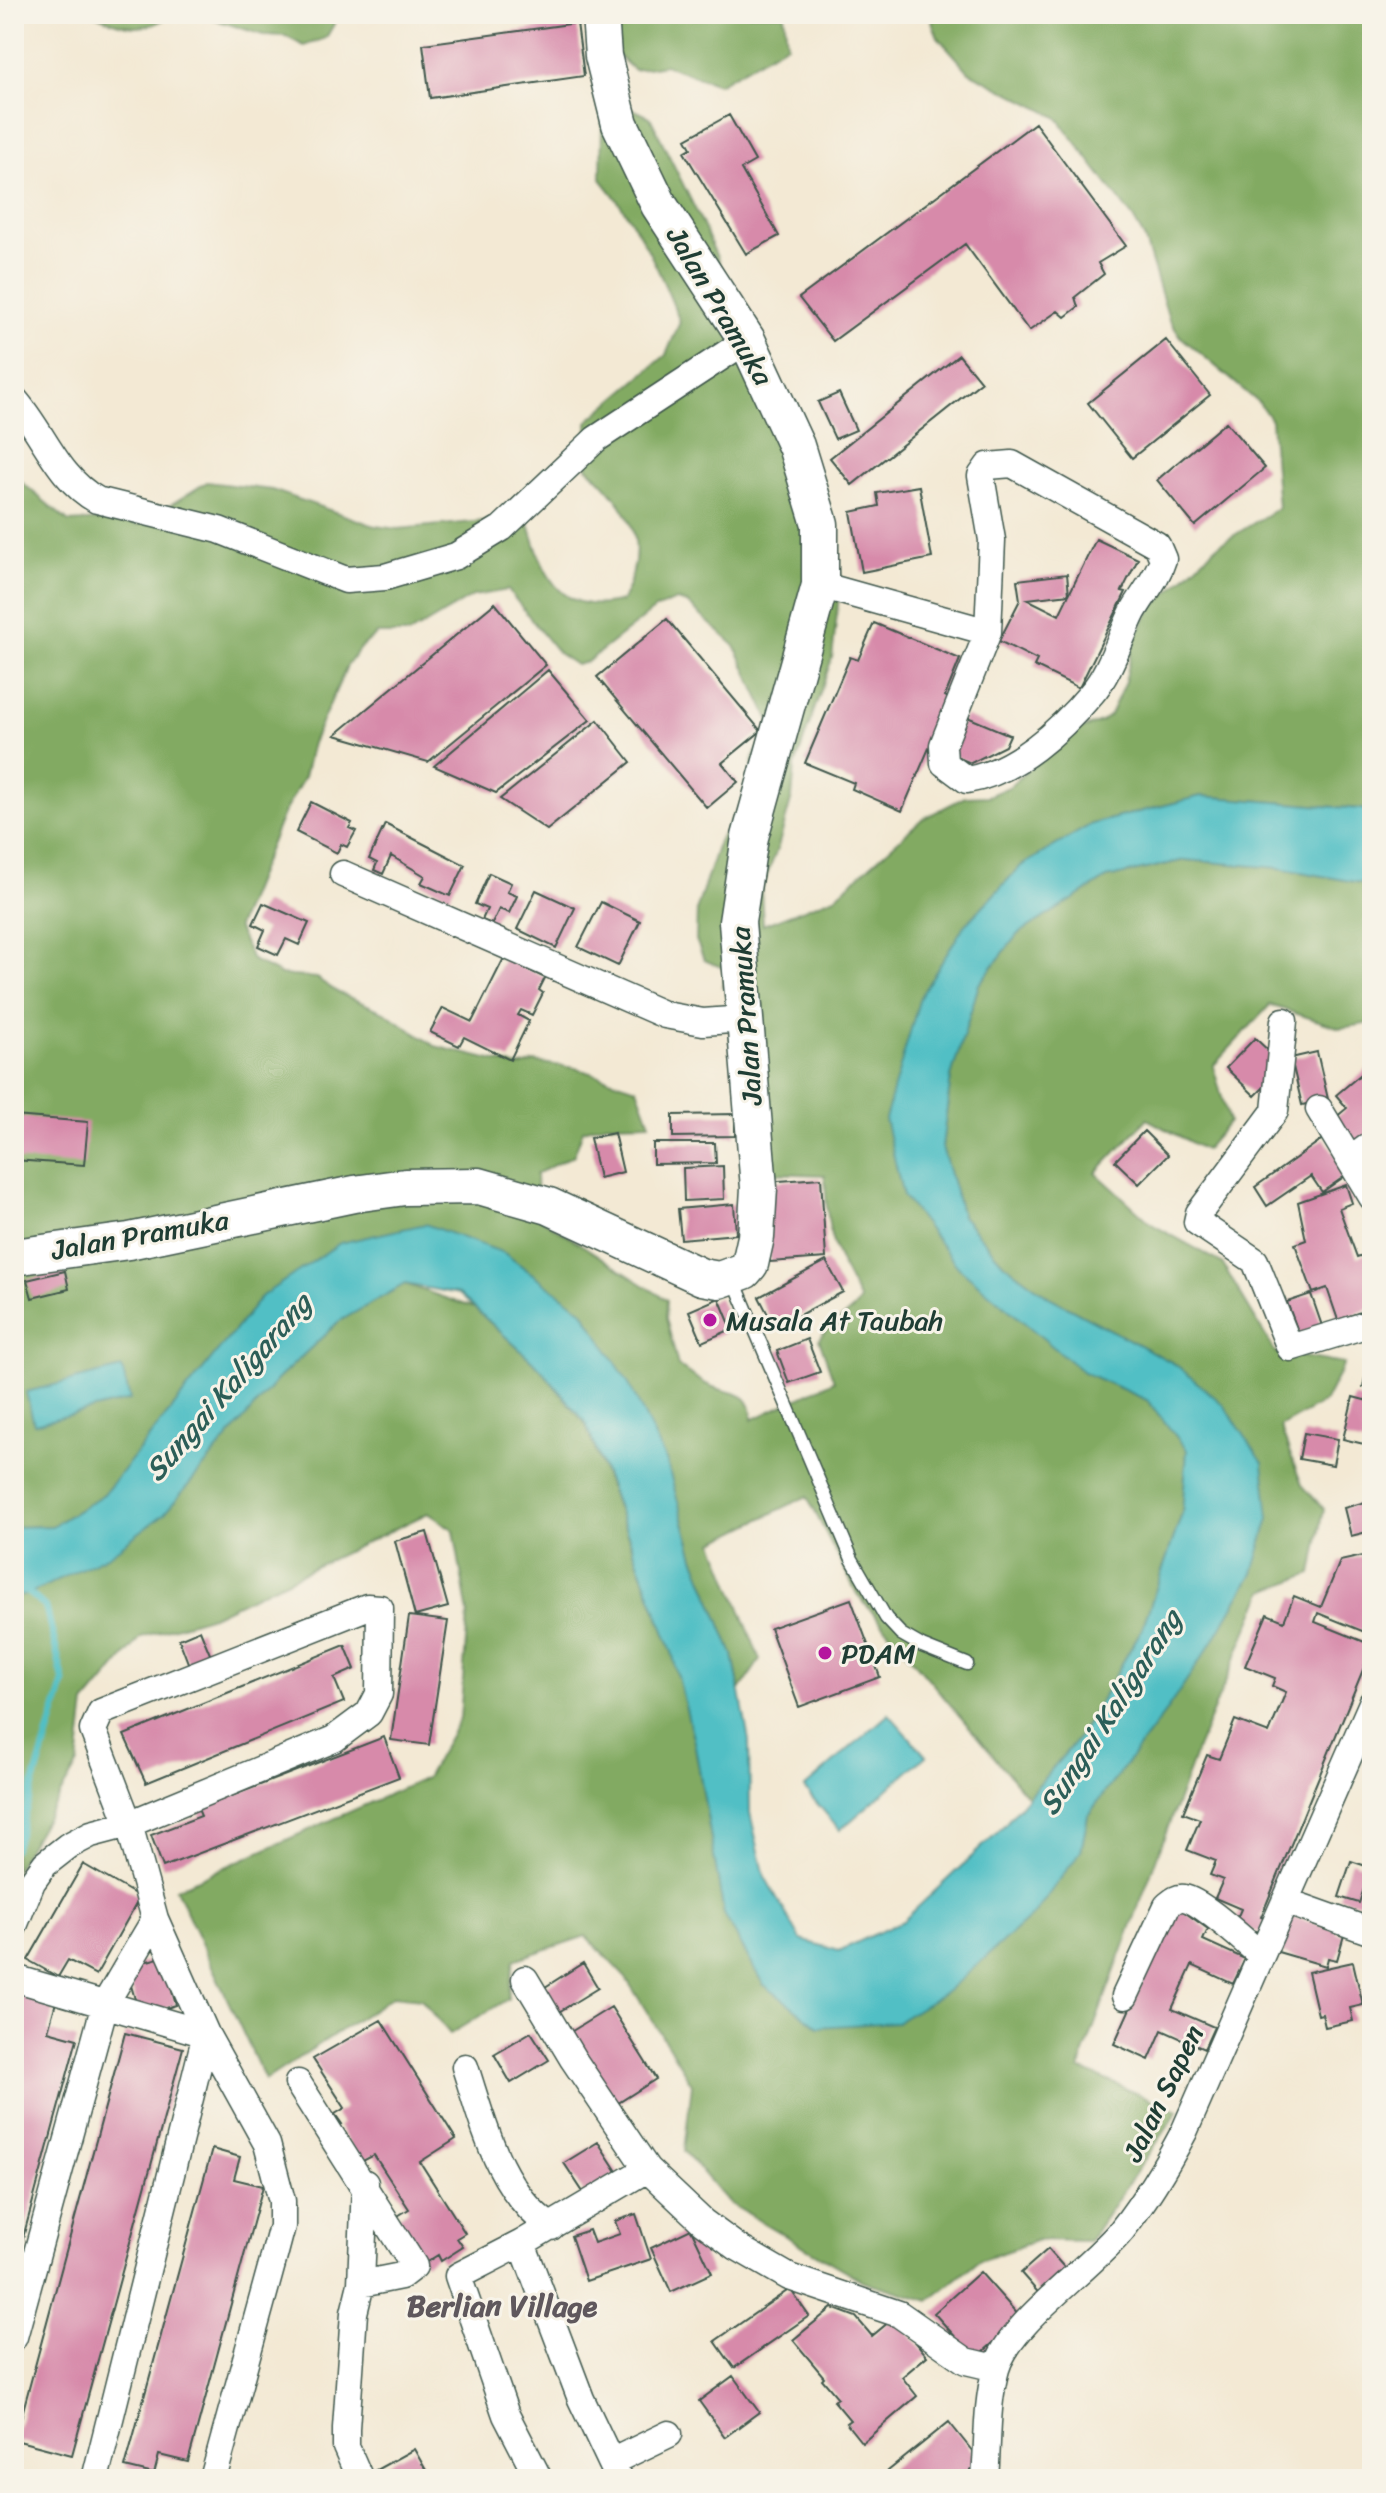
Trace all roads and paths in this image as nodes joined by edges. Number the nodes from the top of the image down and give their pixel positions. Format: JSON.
{"nodes":[{"id":1,"x":600,"y":14,"type":"edge"},
{"id":2,"x":747,"y":340,"type":"junction"},
{"id":3,"x":14,"y":399,"type":"edge"},
{"id":4,"x":820,"y":585,"type":"junction"},
{"id":5,"x":988,"y":632,"type":"junction"},
{"id":6,"x":343,"y":874,"type":"dead end"},
{"id":7,"x":745,"y":1019,"type":"junction"},
{"id":8,"x":1284,"y":1021,"type":"dead end"},
{"id":9,"x":1319,"y":1109,"type":"dead end"},
{"id":10,"x":1372,"y":1144,"type":"edge"},
{"id":11,"x":1350,"y":1160,"type":"junction"},
{"id":12,"x":1372,"y":1197,"type":"edge"},
{"id":13,"x":14,"y":1257,"type":"edge"},
{"id":14,"x":733,"y":1278,"type":"junction"},
{"id":15,"x":1372,"y":1323,"type":"edge"},
{"id":16,"x":967,"y":1664,"type":"dead end"},
{"id":17,"x":1372,"y":1703,"type":"edge"},
{"id":18,"x":129,"y":1824,"type":"junction"},
{"id":19,"x":1285,"y":1901,"type":"junction"},
{"id":20,"x":155,"y":1919,"type":"junction"},
{"id":21,"x":14,"y":1926,"type":"edge"},
{"id":22,"x":1372,"y":1932,"type":"edge"},
{"id":23,"x":1261,"y":1955,"type":"junction"},
{"id":24,"x":14,"y":1978,"type":"edge"},
{"id":25,"x":525,"y":1979,"type":"dead end"},
{"id":26,"x":1125,"y":1996,"type":"dead end"},
{"id":27,"x":105,"y":2004,"type":"junction"},
{"id":28,"x":206,"y":2034,"type":"junction"},
{"id":29,"x":465,"y":2067,"type":"dead end"},
{"id":30,"x":298,"y":2083,"type":"dead end"},
{"id":31,"x":647,"y":2169,"type":"junction"},
{"id":32,"x":365,"y":2183,"type":"junction"},
{"id":33,"x":551,"y":2227,"type":"junction"},
{"id":34,"x":522,"y":2243,"type":"junction"},
{"id":35,"x":361,"y":2284,"type":"junction"},
{"id":36,"x":14,"y":2337,"type":"edge"},
{"id":37,"x":996,"y":2368,"type":"junction"},
{"id":38,"x":669,"y":2434,"type":"dead end"},
{"id":39,"x":615,"y":2470,"type":"edge"},
{"id":40,"x":95,"y":2479,"type":"edge"},
{"id":41,"x":213,"y":2479,"type":"edge"},
{"id":42,"x":360,"y":2479,"type":"edge"},
{"id":43,"x":539,"y":2479,"type":"edge"},
{"id":44,"x":985,"y":2479,"type":"edge"}],
"edges":[{"from":1,"to":2,"type":"main road","name":"Jalan Pramuka"},
{"from":2,"to":3,"type":"street"},
{"from":2,"to":4,"type":"main road","name":"Jalan Pramuka"},
{"from":4,"to":5,"type":"street"},
{"from":4,"to":7,"type":"main road","name":"Jalan Pramuka"},
{"from":5,"to":5,"type":"street"},
{"from":6,"to":7,"type":"street"},
{"from":7,"to":14,"type":"main road","name":"Jalan Pramuka"},
{"from":8,"to":15,"type":"street"},
{"from":9,"to":11,"type":"street"},
{"from":10,"to":11,"type":"street"},
{"from":11,"to":12,"type":"street"},
{"from":13,"to":14,"type":"main road","name":"Jalan Pramuka"},
{"from":14,"to":16,"type":"lane"},
{"from":17,"to":19,"type":"street","name":"Jalan Sapen"},
{"from":18,"to":18,"type":"street"},
{"from":18,"to":20,"type":"street"},
{"from":18,"to":21,"type":"street"},
{"from":19,"to":22,"type":"street"},
{"from":19,"to":23,"type":"street","name":"Jalan Sapen"},
{"from":20,"to":27,"type":"street"},
{"from":20,"to":28,"type":"street"},
{"from":23,"to":26,"type":"street"},
{"from":23,"to":37,"type":"street","name":"Jalan Sapen"},
{"from":24,"to":27,"type":"street"},
{"from":25,"to":31,"type":"street"},
{"from":27,"to":28,"type":"street"},
{"from":27,"to":36,"type":"street"},
{"from":28,"to":40,"type":"street"},
{"from":28,"to":41,"type":"street"},
{"from":29,"to":33,"type":"street"},
{"from":30,"to":32,"type":"street"},
{"from":31,"to":33,"type":"street"},
{"from":31,"to":37,"type":"street"},
{"from":32,"to":35,"type":"street"},
{"from":32,"to":35,"type":"street"},
{"from":33,"to":34,"type":"street"},
{"from":34,"to":39,"type":"street"},
{"from":34,"to":43,"type":"street"},
{"from":35,"to":42,"type":"street"},
{"from":37,"to":44,"type":"street","name":"Jalan Sapen"},
{"from":38,"to":39,"type":"street"}]}
